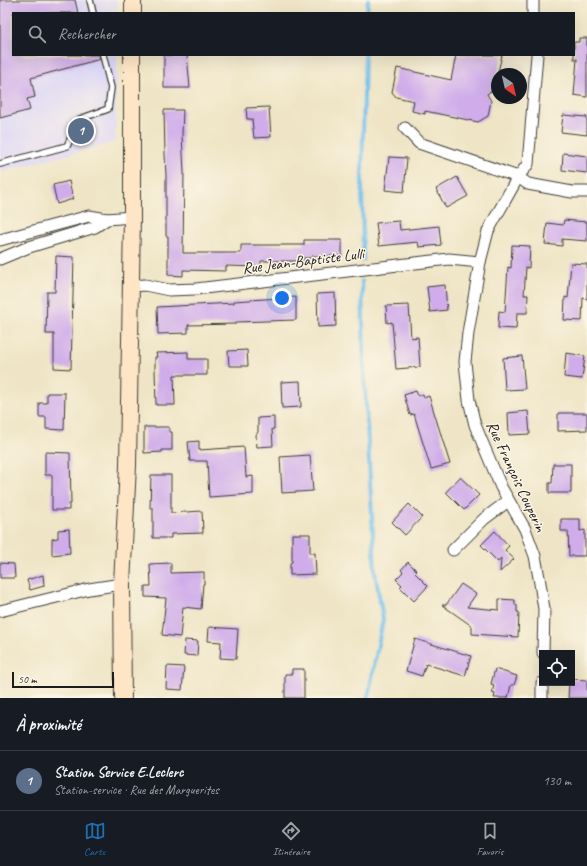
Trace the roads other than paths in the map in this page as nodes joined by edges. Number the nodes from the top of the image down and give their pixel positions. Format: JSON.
{"nodes":[{"id":1,"x":90,"y":0,"type":"edge"},
{"id":2,"x":133,"y":0,"type":"edge"},
{"id":3,"x":93,"y":12,"type":"edge"},
{"id":4,"x":132,"y":12,"type":"edge"},
{"id":5,"x":103,"y":56,"type":"edge"},
{"id":6,"x":132,"y":56,"type":"edge"},
{"id":7,"x":537,"y":56,"type":"edge"},
{"id":8,"x":405,"y":128,"type":"dead end"},
{"id":9,"x":0,"y":164,"type":"edge"},
{"id":10,"x":518,"y":177,"type":"junction"},
{"id":11,"x":587,"y":192,"type":"edge"},
{"id":12,"x":132,"y":217,"type":"junction"},
{"id":13,"x":107,"y":219,"type":"junction"},
{"id":14,"x":0,"y":240,"type":"edge"},
{"id":15,"x":0,"y":260,"type":"edge"},
{"id":16,"x":480,"y":262,"type":"junction"},
{"id":17,"x":130,"y":286,"type":"junction"},
{"id":18,"x":508,"y":501,"type":"junction"},
{"id":19,"x":453,"y":550,"type":"dead end"},
{"id":20,"x":122,"y":584,"type":"junction"},
{"id":21,"x":0,"y":611,"type":"edge"},
{"id":22,"x":543,"y":650,"type":"edge"},
{"id":23,"x":542,"y":686,"type":"edge"},
{"id":24,"x":123,"y":698,"type":"edge"},
{"id":25,"x":542,"y":698,"type":"edge"}],
"edges":[{"from":1,"to":3,"type":"lane"},
{"from":2,"to":4,"type":"main road"},
{"from":5,"to":9,"type":"lane"},
{"from":6,"to":12,"type":"main road"},
{"from":7,"to":10,"type":"street","name":"Rue François Couperin"},
{"from":8,"to":10,"type":"street"},
{"from":10,"to":11,"type":"street"},
{"from":10,"to":16,"type":"street","name":"Rue François Couperin"},
{"from":12,"to":13,"type":"street"},
{"from":12,"to":17,"type":"main road"},
{"from":13,"to":14,"type":"street"},
{"from":13,"to":15,"type":"street"},
{"from":16,"to":17,"type":"street","name":"Rue Jean-Baptiste Lulli"},
{"from":16,"to":18,"type":"street","name":"Rue François Couperin"},
{"from":17,"to":20,"type":"main road"},
{"from":18,"to":19,"type":"street"},
{"from":18,"to":22,"type":"street","name":"Rue François Couperin"},
{"from":20,"to":21,"type":"street"},
{"from":20,"to":24,"type":"main road"},
{"from":23,"to":25,"type":"street"}]}
